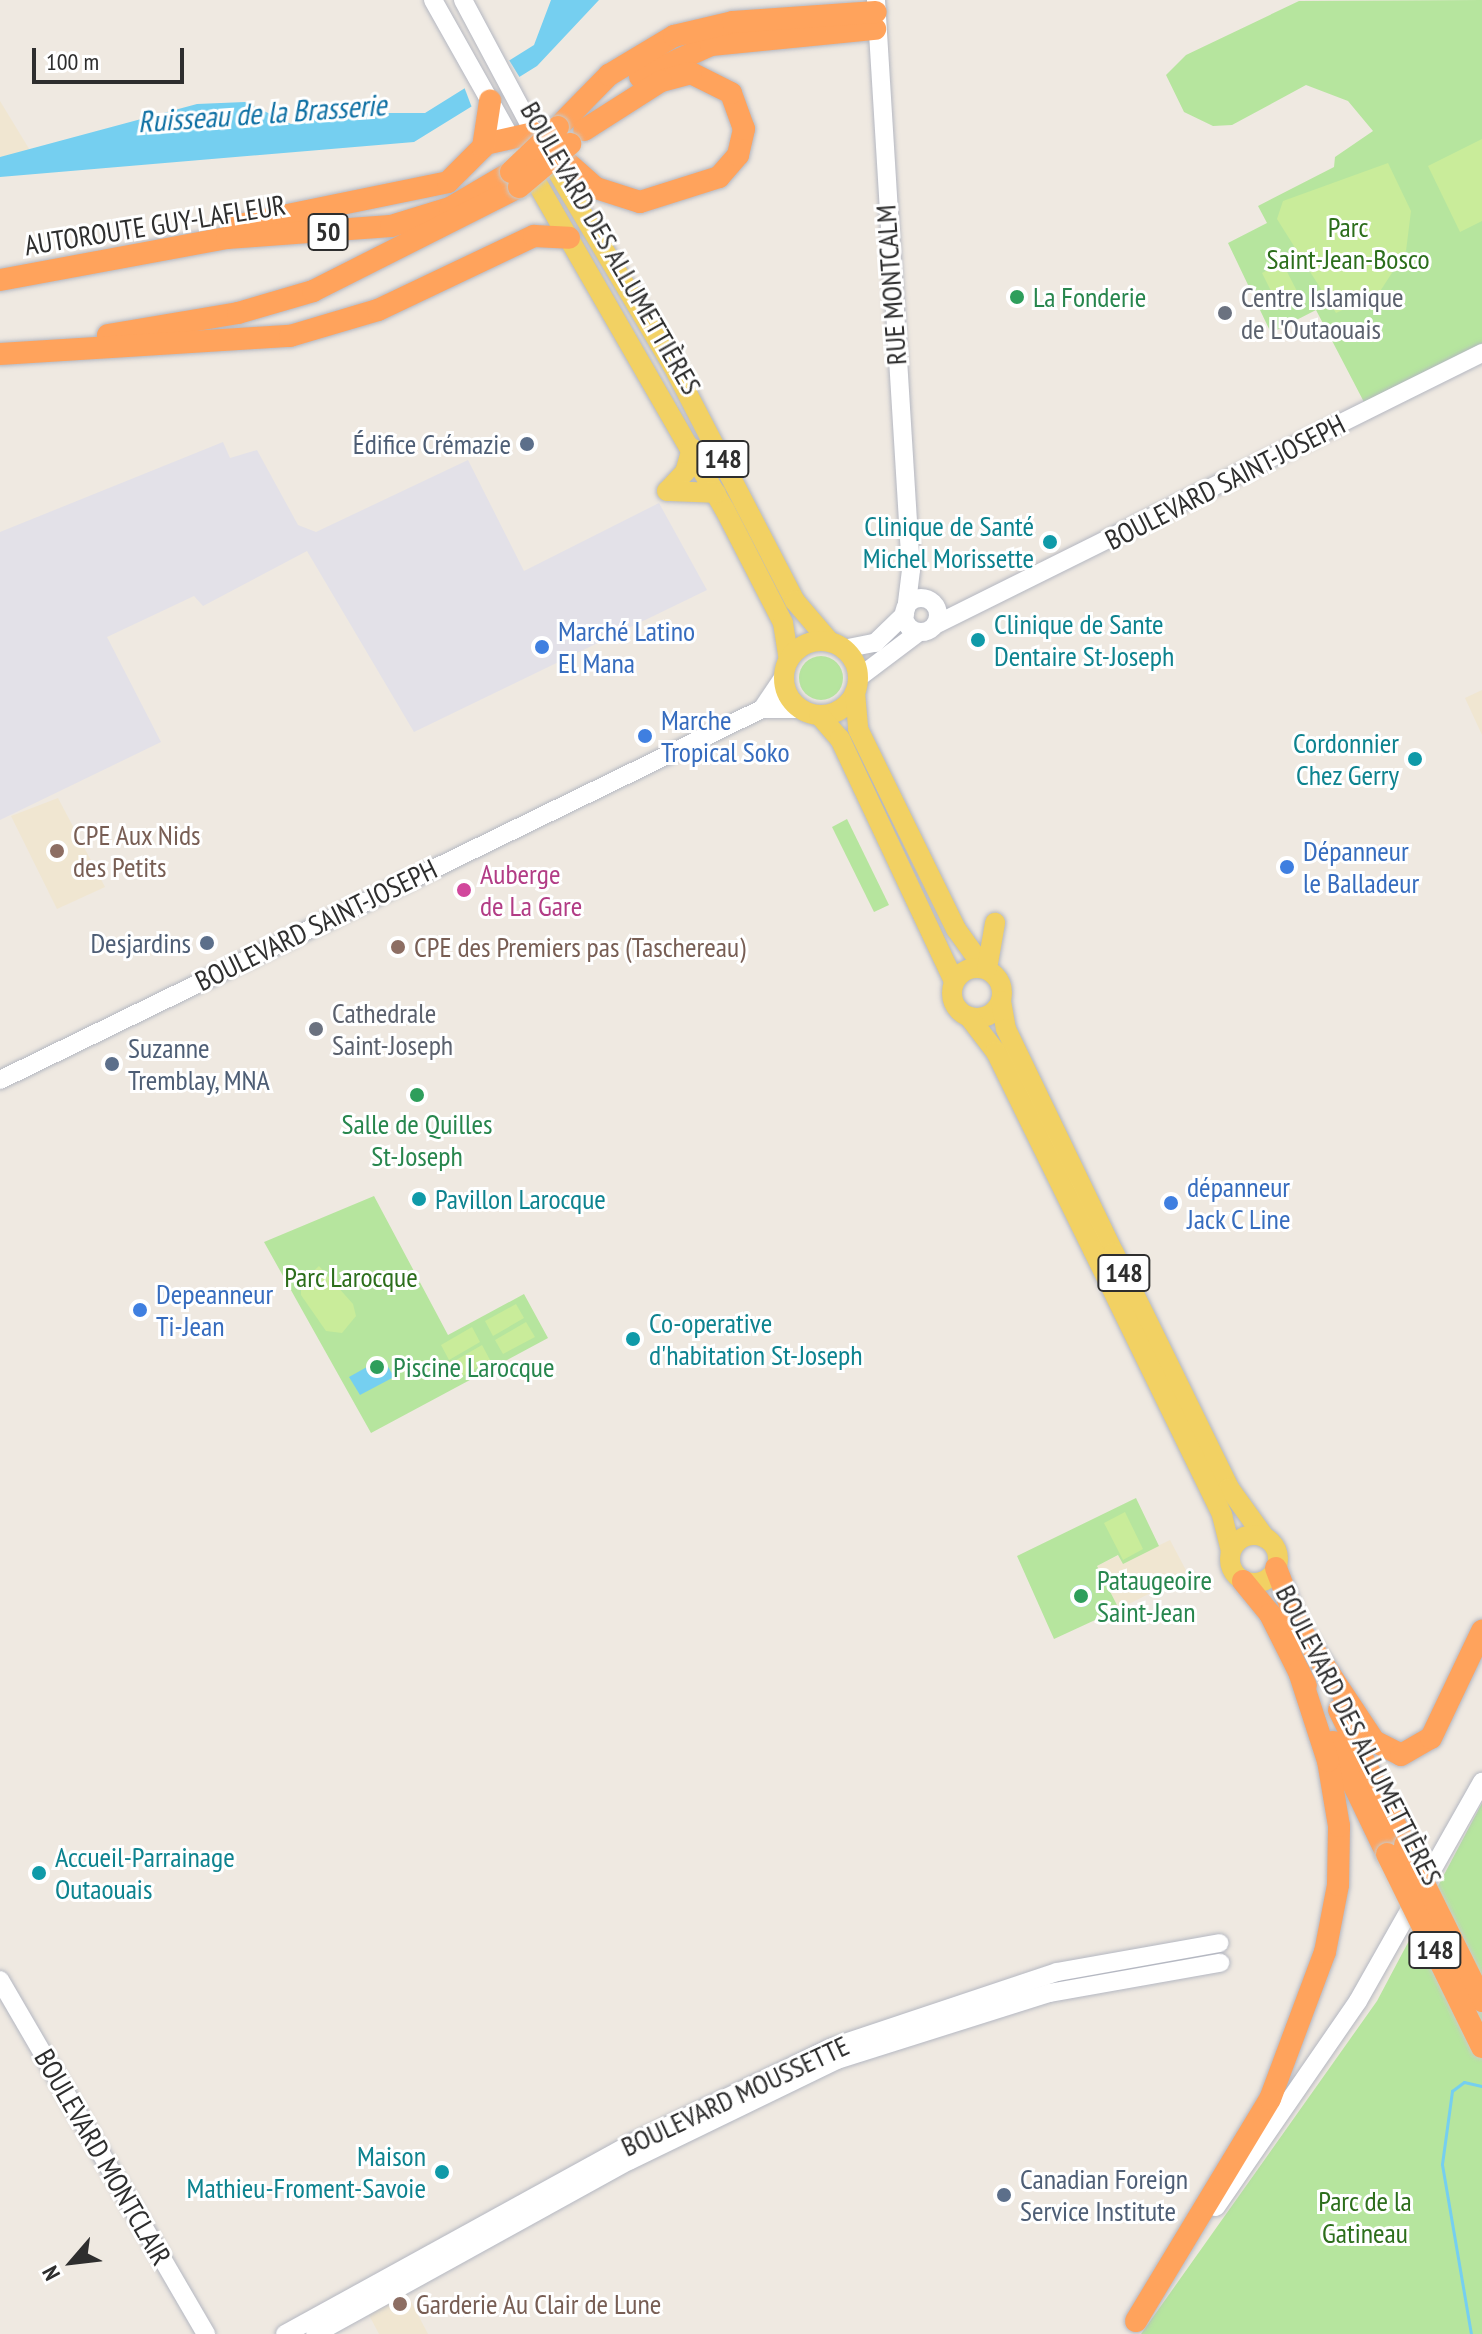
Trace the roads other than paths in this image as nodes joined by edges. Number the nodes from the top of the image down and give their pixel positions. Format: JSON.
{"nodes":[{"id":1,"x":433,"y":0,"type":"edge"},
{"id":2,"x":463,"y":0,"type":"edge"},
{"id":3,"x":845,"y":0,"type":"edge"},
{"id":4,"x":875,"y":13,"type":"edge"},
{"id":5,"x":827,"y":15,"type":"junction"},
{"id":6,"x":491,"y":108,"type":"junction"},
{"id":7,"x":508,"y":133,"type":"junction"},
{"id":8,"x":534,"y":133,"type":"junction"},
{"id":9,"x":571,"y":134,"type":"junction"},
{"id":10,"x":485,"y":144,"type":"junction"},
{"id":11,"x":515,"y":180,"type":"junction"},
{"id":12,"x":569,"y":238,"type":"junction"},
{"id":13,"x":133,"y":255,"type":"junction"},
{"id":14,"x":0,"y":280,"type":"edge"},
{"id":15,"x":0,"y":353,"type":"edge"},
{"id":16,"x":1482,"y":353,"type":"edge"},
{"id":17,"x":692,"y":448,"type":"junction"},
{"id":18,"x":716,"y":493,"type":"junction"},
{"id":19,"x":911,"y":570,"type":"junction"},
{"id":20,"x":931,"y":602,"type":"junction"},
{"id":21,"x":968,"y":611,"type":"junction"},
{"id":22,"x":905,"y":612,"type":"junction"},
{"id":23,"x":927,"y":628,"type":"junction"},
{"id":24,"x":837,"y":646,"type":"junction"},
{"id":25,"x":786,"y":667,"type":"junction"},
{"id":26,"x":856,"y":685,"type":"junction"},
{"id":27,"x":762,"y":709,"type":"junction"},
{"id":28,"x":810,"y":712,"type":"junction"},
{"id":29,"x":995,"y":923,"type":"dead end"},
{"id":30,"x":986,"y":969,"type":"junction"},
{"id":31,"x":954,"y":981,"type":"junction"},
{"id":32,"x":1001,"y":1001,"type":"junction"},
{"id":33,"x":969,"y":1017,"type":"junction"},
{"id":34,"x":0,"y":1080,"type":"edge"},
{"id":35,"x":1265,"y":1538,"type":"junction"},
{"id":36,"x":1231,"y":1551,"type":"junction"},
{"id":37,"x":1276,"y":1568,"type":"junction"},
{"id":38,"x":1243,"y":1581,"type":"junction"},
{"id":39,"x":1296,"y":1623,"type":"junction"},
{"id":40,"x":1482,"y":1631,"type":"edge"},
{"id":41,"x":1299,"y":1672,"type":"junction"},
{"id":42,"x":1482,"y":1782,"type":"edge"},
{"id":43,"x":1396,"y":1850,"type":"junction"},
{"id":44,"x":1219,"y":1943,"type":"dead end"},
{"id":45,"x":1220,"y":1963,"type":"dead end"},
{"id":46,"x":0,"y":1980,"type":"edge"},
{"id":47,"x":1482,"y":2001,"type":"edge"},
{"id":48,"x":1482,"y":2047,"type":"edge"},
{"id":49,"x":1132,"y":2328,"type":"edge"},
{"id":50,"x":206,"y":2334,"type":"edge"},
{"id":51,"x":285,"y":2334,"type":"edge"},
{"id":52,"x":315,"y":2334,"type":"edge"}],
"edges":[{"from":1,"to":6,"type":"street","name":"BOULEVARD DES ALLUMETTIÈRES"},
{"from":2,"to":8,"type":"street","name":"BOULEVARD DES ALLUMETTIÈRES"},
{"from":3,"to":5,"type":"highway"},
{"from":4,"to":5,"type":"highway","name":"AUTOROUTE GUY-LAFLEUR","number":"50"},
{"from":4,"to":9,"type":"highway","name":"AUTOROUTE GUY-LAFLEUR","number":"50"},
{"from":4,"to":19,"type":"street","name":"RUE MONTCALM"},
{"from":5,"to":9,"type":"highway","name":"AUTOROUTE GUY-LAFLEUR","number":"50"},
{"from":6,"to":7,"type":"street","name":"BOULEVARD DES ALLUMETTIÈRES"},
{"from":6,"to":10,"type":"highway"},
{"from":7,"to":8,"type":"highway"},
{"from":7,"to":10,"type":"highway"},
{"from":7,"to":12,"type":"main road","name":"BOULEVARD DES ALLUMETTIÈRES"},
{"from":8,"to":9,"type":"highway"},
{"from":8,"to":24,"type":"main road","name":"BOULEVARD DES ALLUMETTIÈRES","number":"148"},
{"from":9,"to":11,"type":"highway","name":"AUTOROUTE GUY-LAFLEUR","number":"50","bridge":true},
{"from":10,"to":13,"type":"highway"},
{"from":11,"to":13,"type":"highway","name":"AUTOROUTE GUY-LAFLEUR","number":"50"},
{"from":11,"to":15,"type":"highway","name":"AUTOROUTE GUY-LAFLEUR","number":"50"},
{"from":12,"to":15,"type":"highway"},
{"from":12,"to":17,"type":"main road","name":"BOULEVARD DES ALLUMETTIÈRES","number":"148"},
{"from":13,"to":14,"type":"highway","name":"AUTOROUTE GUY-LAFLEUR","number":"50"},
{"from":16,"to":21,"type":"street","name":"BOULEVARD SAINT-JOSEPH"},
{"from":17,"to":18,"type":"main road","name":"BOULEVARD DES ALLUMETTIÈRES","number":"148"},
{"from":17,"to":18,"type":"main road"},
{"from":18,"to":25,"type":"main road","name":"BOULEVARD DES ALLUMETTIÈRES","number":"148"},
{"from":19,"to":20,"type":"street","name":"RUE MONTCALM"},
{"from":19,"to":22,"type":"street","name":"RUE MONTCALM"},
{"from":20,"to":21,"type":"street"},
{"from":20,"to":22,"type":"street"},
{"from":20,"to":23,"type":"street"},
{"from":21,"to":23,"type":"street","name":"BOULEVARD SAINT-JOSEPH"},
{"from":22,"to":23,"type":"street"},
{"from":22,"to":24,"type":"street"},
{"from":23,"to":26,"type":"street","name":"BOULEVARD SAINT-JOSEPH"},
{"from":24,"to":25,"type":"main road"},
{"from":24,"to":26,"type":"main road"},
{"from":25,"to":27,"type":"street"},
{"from":25,"to":28,"type":"main road"},
{"from":26,"to":28,"type":"main road"},
{"from":26,"to":30,"type":"main road"},
{"from":27,"to":28,"type":"street","name":"BOULEVARD SAINT-JOSEPH"},
{"from":27,"to":34,"type":"street","name":"BOULEVARD SAINT-JOSEPH"},
{"from":28,"to":31,"type":"main road"},
{"from":29,"to":30,"type":"main road"},
{"from":30,"to":31,"type":"main road"},
{"from":30,"to":32,"type":"main road"},
{"from":31,"to":33,"type":"main road"},
{"from":32,"to":33,"type":"main road"},
{"from":32,"to":35,"type":"main road","number":"148"},
{"from":33,"to":36,"type":"main road","number":"148"},
{"from":35,"to":36,"type":"main road"},
{"from":35,"to":37,"type":"main road"},
{"from":36,"to":38,"type":"main road"},
{"from":37,"to":38,"type":"main road"},
{"from":37,"to":39,"type":"highway","name":"BOULEVARD DES ALLUMETTIÈRES","number":"148"},
{"from":38,"to":41,"type":"highway","name":"BOULEVARD DES ALLUMETTIÈRES","number":"148"},
{"from":39,"to":40,"type":"highway"},
{"from":39,"to":43,"type":"highway","name":"BOULEVARD DES ALLUMETTIÈRES","number":"148"},
{"from":41,"to":43,"type":"highway","name":"BOULEVARD DES ALLUMETTIÈRES","number":"148"},
{"from":41,"to":49,"type":"highway"},
{"from":42,"to":49,"type":"street"},
{"from":43,"to":47,"type":"highway","name":"BOULEVARD DES ALLUMETTIÈRES","number":"148","bridge":true},
{"from":43,"to":48,"type":"highway","name":"BOULEVARD DES ALLUMETTIÈRES","number":"148","bridge":true},
{"from":44,"to":51,"type":"street","name":"BOULEVARD MOUSSETTE"},
{"from":45,"to":52,"type":"street","name":"BOULEVARD MOUSSETTE"},
{"from":46,"to":50,"type":"street","name":"BOULEVARD MONTCLAIR"}]}
